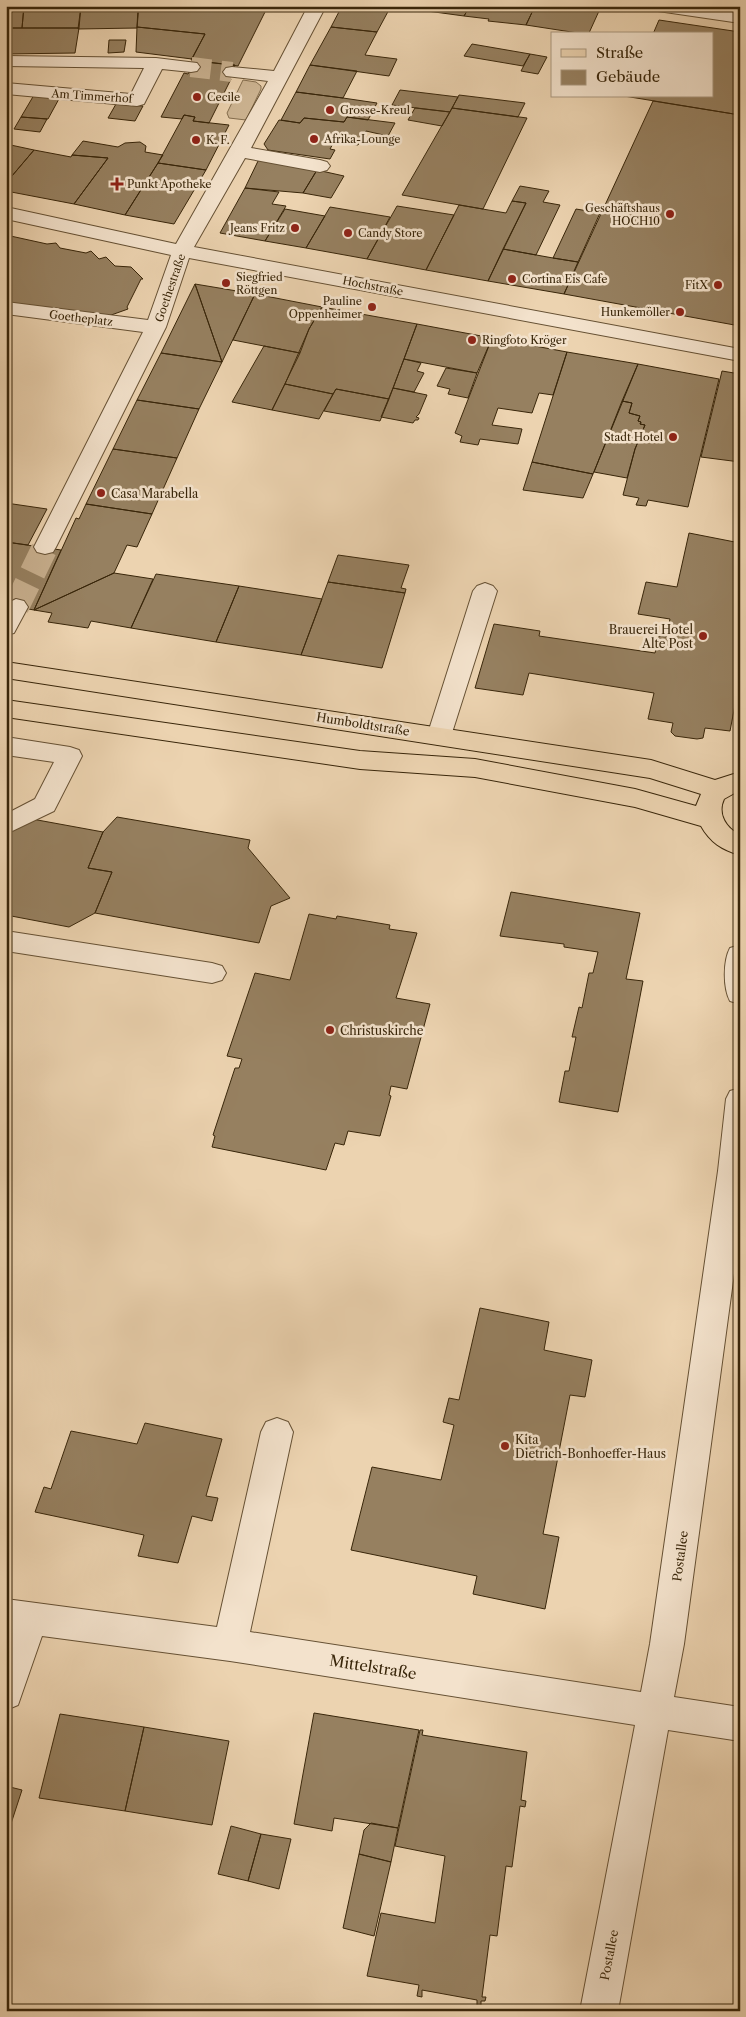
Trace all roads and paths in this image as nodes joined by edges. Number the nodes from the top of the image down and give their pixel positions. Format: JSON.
{"nodes":[{"id":1,"x":317,"y":6,"type":"edge"},
{"id":2,"x":658,"y":6,"type":"edge"},
{"id":3,"x":740,"y":18,"type":"edge"},
{"id":4,"x":6,"y":61,"type":"edge"},
{"id":5,"x":156,"y":63,"type":"junction"},
{"id":6,"x":191,"y":67,"type":"tunnel mouth"},
{"id":7,"x":232,"y":72,"type":"tunnel mouth"},
{"id":8,"x":280,"y":77,"type":"junction"},
{"id":9,"x":6,"y":88,"type":"edge"},
{"id":10,"x":238,"y":151,"type":"junction"},
{"id":11,"x":320,"y":166,"type":"dead end"},
{"id":12,"x":6,"y":213,"type":"edge"},
{"id":13,"x":182,"y":251,"type":"junction"},
{"id":14,"x":6,"y":308,"type":"edge"},
{"id":15,"x":156,"y":327,"type":"junction"},
{"id":16,"x":740,"y":355,"type":"edge"},
{"id":17,"x":45,"y":548,"type":"tunnel mouth"},
{"id":18,"x":485,"y":591,"type":"dead end"},
{"id":19,"x":6,"y":670,"type":"edge"},
{"id":20,"x":6,"y":708,"type":"edge"},
{"id":21,"x":439,"y":736,"type":"junction"},
{"id":22,"x":6,"y":746,"type":"edge"},
{"id":23,"x":729,"y":786,"type":"edge"},
{"id":24,"x":708,"y":819,"type":"junction"},
{"id":25,"x":6,"y":825,"type":"edge"},
{"id":26,"x":740,"y":846,"type":"edge"},
{"id":27,"x":6,"y":941,"type":"edge"},
{"id":28,"x":740,"y":955,"type":"edge"},
{"id":29,"x":212,"y":973,"type":"dead end"},
{"id":30,"x":740,"y":994,"type":"edge"},
{"id":31,"x":740,"y":1099,"type":"edge"},
{"id":32,"x":277,"y":1432,"type":"dead end"},
{"id":33,"x":19,"y":1616,"type":"edge"},
{"id":34,"x":230,"y":1645,"type":"junction"},
{"id":35,"x":6,"y":1693,"type":"edge"},
{"id":36,"x":656,"y":1710,"type":"junction"},
{"id":37,"x":740,"y":1724,"type":"edge"},
{"id":38,"x":599,"y":2011,"type":"edge"}],
"edges":[{"from":1,"to":8,"type":"street","name":"Goethestraße"},
{"from":2,"to":3,"type":"street"},
{"from":4,"to":5,"type":"street"},
{"from":5,"to":6,"type":"street"},
{"from":5,"to":9,"type":"street","name":"Am Timmerhof"},
{"from":7,"to":8,"type":"street"},
{"from":8,"to":10,"type":"street","name":"Goethestraße"},
{"from":10,"to":11,"type":"street"},
{"from":10,"to":13,"type":"street","name":"Goethestraße"},
{"from":12,"to":13,"type":"street","name":"Hochstraße"},
{"from":13,"to":15,"type":"street","name":"Goethestraße"},
{"from":13,"to":16,"type":"street","name":"Hochstraße"},
{"from":14,"to":15,"type":"street","name":"Goetheplatz"},
{"from":15,"to":17,"type":"street","name":"Goethestraße"},
{"from":18,"to":21,"type":"street"},
{"from":19,"to":21,"type":"main road","name":"Humboldtstraße"},
{"from":20,"to":24,"type":"main road"},
{"from":21,"to":23,"type":"main road","name":"Humboldtstraße"},
{"from":22,"to":25,"type":"street"},
{"from":23,"to":24,"type":"main road"},
{"from":24,"to":26,"type":"main road"},
{"from":27,"to":29,"type":"street"},
{"from":28,"to":30,"type":"street"},
{"from":31,"to":36,"type":"street","name":"Postallee"},
{"from":32,"to":34,"type":"street"},
{"from":33,"to":34,"type":"street","name":"Mittelstraße"},
{"from":33,"to":35,"type":"street"},
{"from":34,"to":36,"type":"street","name":"Mittelstraße"},
{"from":36,"to":37,"type":"street","name":"Mittelstraße"},
{"from":36,"to":38,"type":"street","name":"Postallee"}]}
